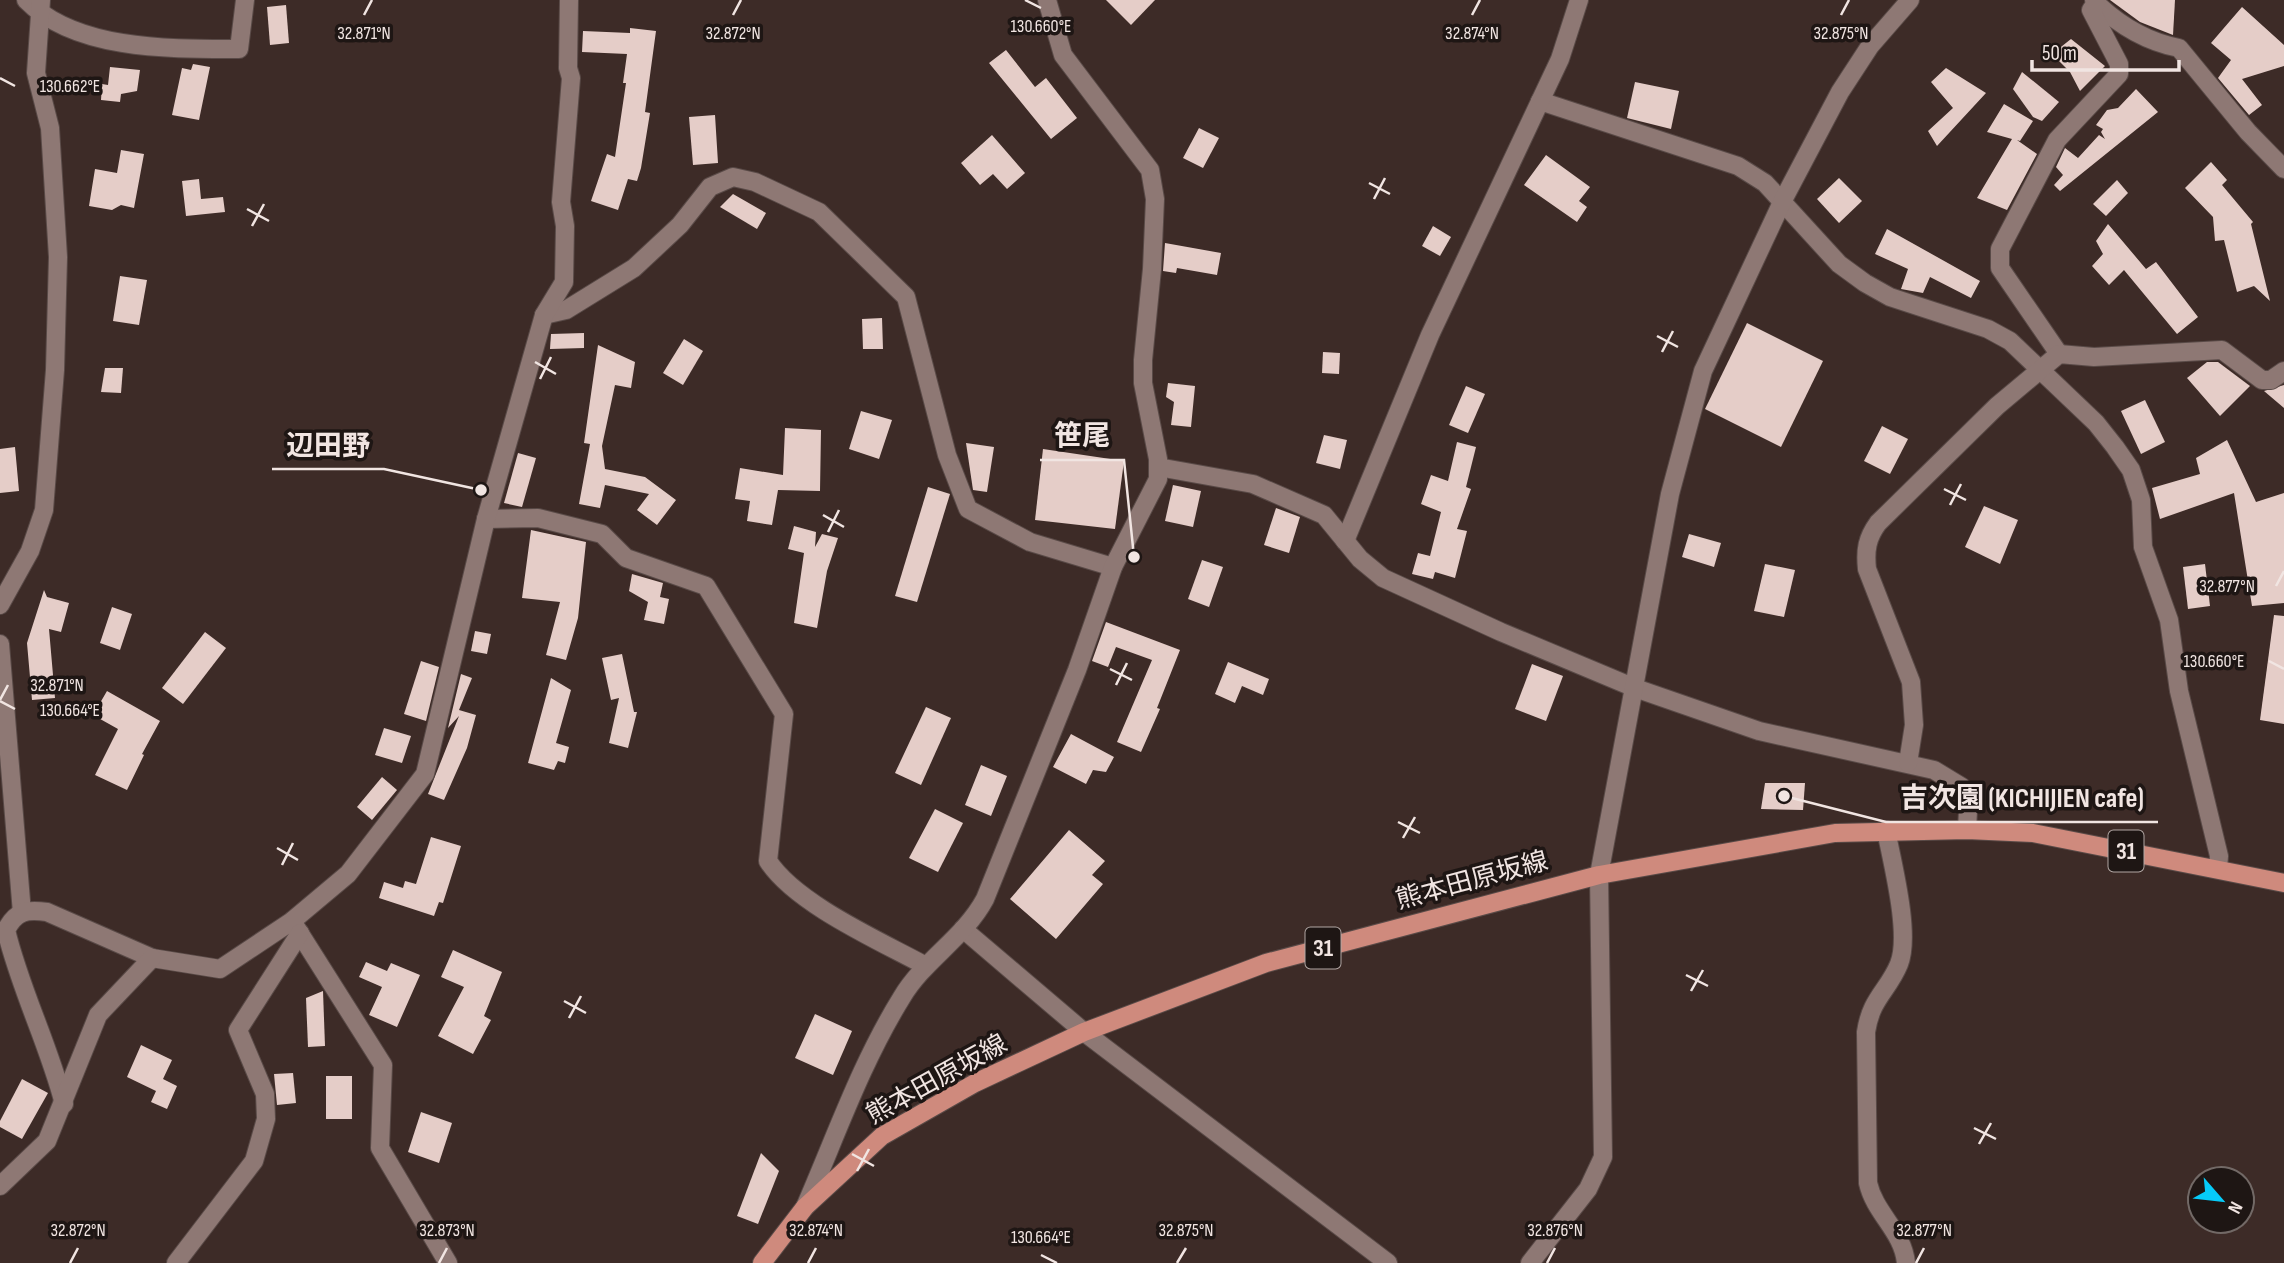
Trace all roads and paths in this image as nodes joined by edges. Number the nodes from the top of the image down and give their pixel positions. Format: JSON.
{"nodes":[{"id":1,"x":26,"y":0,"type":"edge"},
{"id":2,"x":245,"y":0,"type":"edge"},
{"id":3,"x":569,"y":0,"type":"edge"},
{"id":4,"x":1047,"y":0,"type":"edge"},
{"id":5,"x":1579,"y":0,"type":"edge"},
{"id":6,"x":1910,"y":0,"type":"edge"},
{"id":7,"x":2095,"y":2,"type":"edge"},
{"id":8,"x":41,"y":7,"type":"edge"},
{"id":9,"x":1541,"y":100,"type":"junction"},
{"id":10,"x":2284,"y":169,"type":"edge"},
{"id":11,"x":1783,"y":200,"type":"junction"},
{"id":12,"x":544,"y":315,"type":"junction"},
{"id":13,"x":2059,"y":355,"type":"junction"},
{"id":14,"x":2038,"y":369,"type":"junction"},
{"id":15,"x":2284,"y":370,"type":"edge"},
{"id":16,"x":1158,"y":467,"type":"junction"},
{"id":17,"x":486,"y":519,"type":"junction"},
{"id":18,"x":1345,"y":541,"type":"junction"},
{"id":19,"x":1113,"y":567,"type":"junction"},
{"id":20,"x":0,"y":605,"type":"edge"},
{"id":21,"x":0,"y":644,"type":"edge"},
{"id":22,"x":1635,"y":688,"type":"junction"},
{"id":23,"x":1908,"y":763,"type":"junction"},
{"id":24,"x":1886,"y":830,"type":"junction"},
{"id":25,"x":1967,"y":830,"type":"junction"},
{"id":26,"x":2218,"y":868,"type":"junction"},
{"id":27,"x":1599,"y":875,"type":"junction"},
{"id":28,"x":2284,"y":883,"type":"edge"},
{"id":29,"x":22,"y":913,"type":"junction"},
{"id":30,"x":296,"y":927,"type":"junction"},
{"id":31,"x":963,"y":929,"type":"junction"},
{"id":32,"x":152,"y":958,"type":"junction"},
{"id":33,"x":926,"y":966,"type":"junction"},
{"id":34,"x":1084,"y":1032,"type":"junction"},
{"id":35,"x":64,"y":1104,"type":"junction"},
{"id":36,"x":0,"y":1186,"type":"edge"},
{"id":37,"x":805,"y":1207,"type":"junction"},
{"id":38,"x":176,"y":1263,"type":"edge"},
{"id":39,"x":448,"y":1263,"type":"edge"},
{"id":40,"x":762,"y":1263,"type":"edge"},
{"id":41,"x":1388,"y":1263,"type":"edge"},
{"id":42,"x":1530,"y":1263,"type":"edge"},
{"id":43,"x":1906,"y":1263,"type":"edge"}],
"edges":[{"from":1,"to":8,"type":"street"},
{"from":2,"to":8,"type":"street"},
{"from":3,"to":12,"type":"street"},
{"from":4,"to":16,"type":"street"},
{"from":5,"to":9,"type":"street"},
{"from":6,"to":11,"type":"street"},
{"from":7,"to":10,"type":"street"},
{"from":7,"to":13,"type":"street"},
{"from":8,"to":20,"type":"street"},
{"from":9,"to":11,"type":"street"},
{"from":9,"to":18,"type":"street"},
{"from":11,"to":14,"type":"street"},
{"from":11,"to":22,"type":"street"},
{"from":12,"to":17,"type":"street"},
{"from":12,"to":19,"type":"street"},
{"from":13,"to":14,"type":"street"},
{"from":13,"to":15,"type":"street"},
{"from":14,"to":23,"type":"street"},
{"from":14,"to":26,"type":"street"},
{"from":16,"to":18,"type":"street"},
{"from":16,"to":19,"type":"street"},
{"from":17,"to":30,"type":"street"},
{"from":17,"to":33,"type":"street"},
{"from":18,"to":22,"type":"street"},
{"from":19,"to":31,"type":"street"},
{"from":21,"to":29,"type":"street"},
{"from":22,"to":23,"type":"street"},
{"from":22,"to":27,"type":"street"},
{"from":23,"to":25,"type":"street"},
{"from":24,"to":25,"type":"main road","name":"熊本田原坂線","number":"31"},
{"from":24,"to":27,"type":"main road","name":"熊本田原坂線","number":"31"},
{"from":24,"to":43,"type":"street"},
{"from":25,"to":26,"type":"main road","name":"熊本田原坂線","number":"31"},
{"from":26,"to":28,"type":"main road","name":"熊本田原坂線","number":"31"},
{"from":27,"to":34,"type":"main road","name":"熊本田原坂線","number":"31"},
{"from":27,"to":42,"type":"street"},
{"from":29,"to":32,"type":"street"},
{"from":29,"to":35,"type":"street"},
{"from":30,"to":32,"type":"street"},
{"from":30,"to":38,"type":"street"},
{"from":30,"to":39,"type":"street"},
{"from":31,"to":33,"type":"street"},
{"from":31,"to":34,"type":"street"},
{"from":32,"to":35,"type":"street"},
{"from":33,"to":37,"type":"street"},
{"from":34,"to":37,"type":"main road","name":"熊本田原坂線","number":"31"},
{"from":34,"to":41,"type":"street"},
{"from":35,"to":36,"type":"street"},
{"from":37,"to":40,"type":"main road","name":"熊本田原坂線","number":"31"}]}
